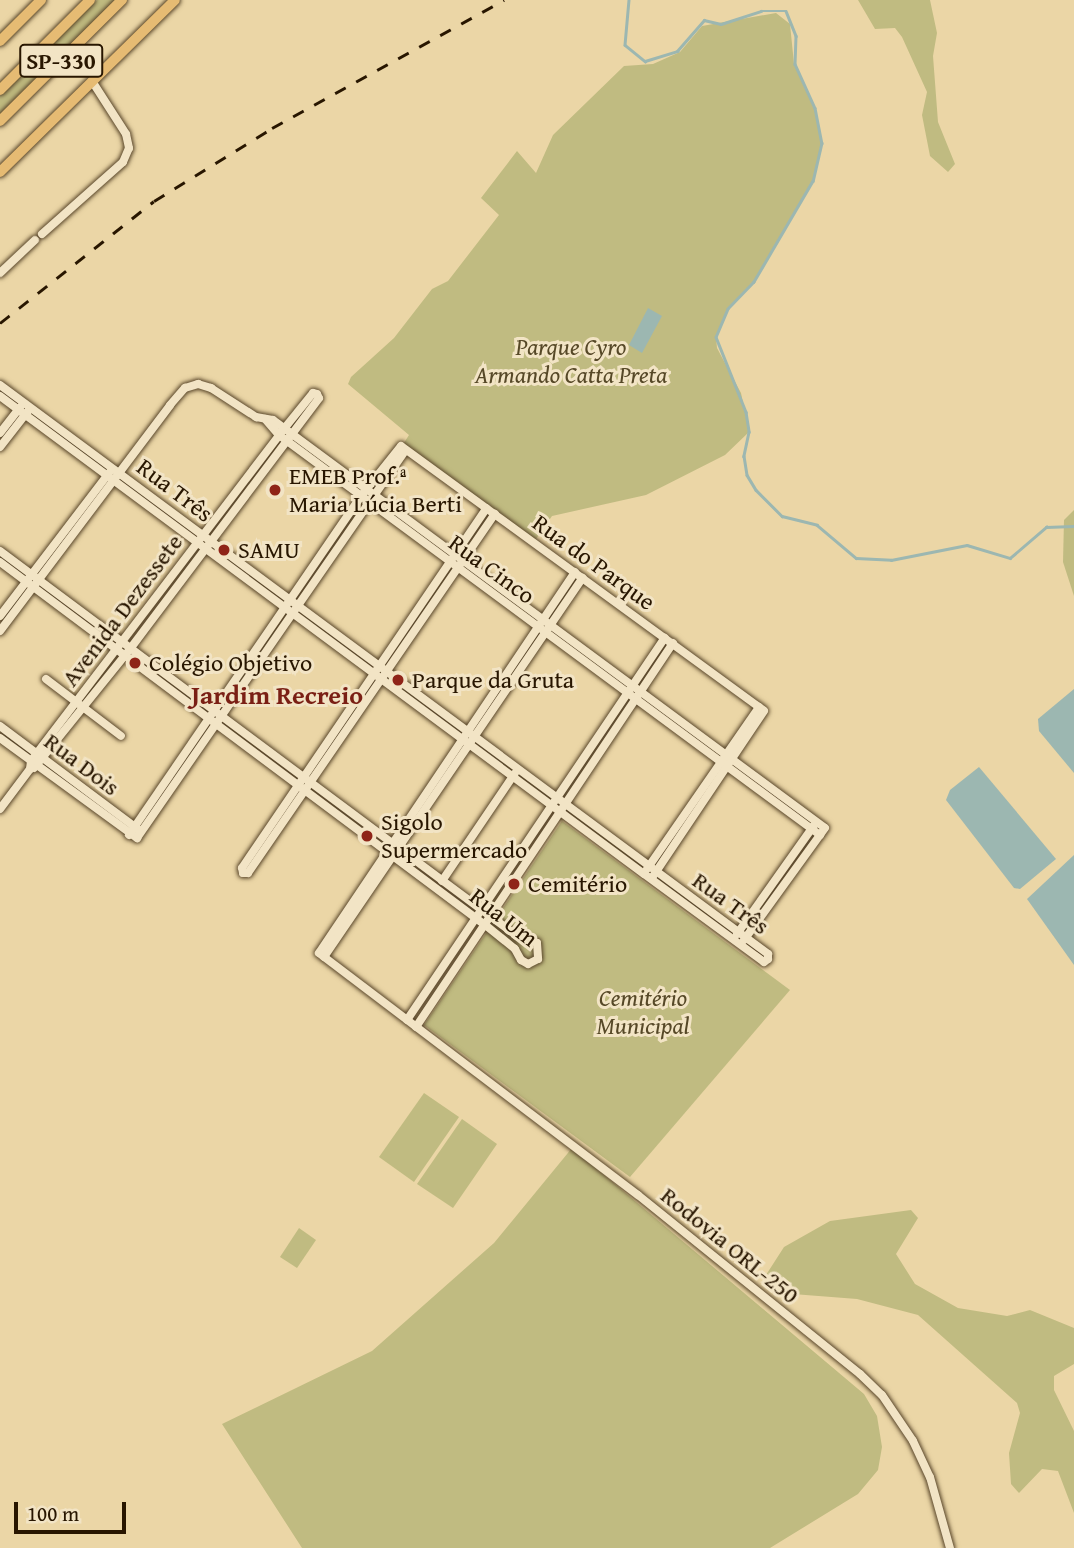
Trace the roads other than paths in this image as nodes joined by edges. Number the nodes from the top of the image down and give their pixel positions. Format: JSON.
{"nodes":[{"id":1,"x":41,"y":0,"type":"edge"},
{"id":2,"x":90,"y":0,"type":"edge"},
{"id":3,"x":122,"y":0,"type":"edge"},
{"id":4,"x":175,"y":0,"type":"edge"},
{"id":5,"x":0,"y":41,"type":"edge"},
{"id":6,"x":92,"y":81,"type":"junction"},
{"id":7,"x":0,"y":90,"type":"edge"},
{"id":8,"x":0,"y":121,"type":"edge"},
{"id":9,"x":0,"y":172,"type":"edge"},
{"id":10,"x":0,"y":273,"type":"edge"},
{"id":11,"x":0,"y":384,"type":"edge"},
{"id":12,"x":0,"y":396,"type":"edge"},
{"id":13,"x":24,"y":408,"type":"junction"},
{"id":14,"x":0,"y":433,"type":"edge"},
{"id":15,"x":286,"y":434,"type":"junction"},
{"id":16,"x":0,"y":447,"type":"edge"},
{"id":17,"x":114,"y":474,"type":"junction"},
{"id":18,"x":367,"y":495,"type":"junction"},
{"id":19,"x":487,"y":508,"type":"junction"},
{"id":20,"x":495,"y":514,"type":"junction"},
{"id":21,"x":204,"y":541,"type":"junction"},
{"id":22,"x":0,"y":551,"type":"edge"},
{"id":23,"x":456,"y":560,"type":"junction"},
{"id":24,"x":0,"y":562,"type":"edge"},
{"id":25,"x":575,"y":572,"type":"junction"},
{"id":26,"x":583,"y":578,"type":"junction"},
{"id":27,"x":32,"y":581,"type":"junction"},
{"id":28,"x":292,"y":607,"type":"junction"},
{"id":29,"x":0,"y":616,"type":"edge"},
{"id":30,"x":541,"y":623,"type":"junction"},
{"id":31,"x":550,"y":629,"type":"junction"},
{"id":32,"x":0,"y":631,"type":"edge"},
{"id":33,"x":669,"y":641,"type":"junction"},
{"id":34,"x":124,"y":649,"type":"junction"},
{"id":35,"x":379,"y":671,"type":"junction"},
{"id":36,"x":46,"y":679,"type":"dead end"},
{"id":37,"x":634,"y":691,"type":"junction"},
{"id":38,"x":80,"y":705,"type":"junction"},
{"id":39,"x":215,"y":719,"type":"junction"},
{"id":40,"x":0,"y":726,"type":"edge"},
{"id":41,"x":121,"y":736,"type":"dead end"},
{"id":42,"x":0,"y":738,"type":"edge"},
{"id":43,"x":470,"y":739,"type":"junction"},
{"id":44,"x":727,"y":761,"type":"junction"},
{"id":45,"x":36,"y":762,"type":"junction"},
{"id":46,"x":515,"y":773,"type":"junction"},
{"id":47,"x":303,"y":784,"type":"junction"},
{"id":48,"x":553,"y":801,"type":"junction"},
{"id":49,"x":563,"y":808,"type":"junction"},
{"id":50,"x":0,"y":809,"type":"edge"},
{"id":51,"x":814,"y":825,"type":"junction"},
{"id":52,"x":394,"y":851,"type":"junction"},
{"id":53,"x":650,"y":873,"type":"junction"},
{"id":54,"x":442,"y":880,"type":"junction"},
{"id":55,"x":482,"y":910,"type":"junction"},
{"id":56,"x":491,"y":917,"type":"junction"},
{"id":57,"x":476,"y":918,"type":"junction"},
{"id":58,"x":485,"y":925,"type":"junction"},
{"id":59,"x":740,"y":938,"type":"junction"},
{"id":60,"x":407,"y":1020,"type":"junction"},
{"id":61,"x":416,"y":1027,"type":"junction"},
{"id":62,"x":950,"y":1548,"type":"edge"}],
"edges":[{"from":1,"to":5,"type":"main road"},
{"from":2,"to":7,"type":"highway","number":"SP-330"},
{"from":3,"to":8,"type":"highway","number":"SP-330"},
{"from":4,"to":6,"type":"main road"},
{"from":6,"to":9,"type":"main road"},
{"from":6,"to":10,"type":"street"},
{"from":11,"to":13,"type":"street","name":"Rua Três"},
{"from":12,"to":13,"type":"street","name":"Rua Três"},
{"from":13,"to":14,"type":"street"},
{"from":13,"to":16,"type":"street"},
{"from":13,"to":17,"type":"street","name":"Rua Três"},
{"from":15,"to":15,"type":"street","name":"Avenida Dezessete"},
{"from":15,"to":17,"type":"street","name":"Rua Cinco"},
{"from":15,"to":18,"type":"street","name":"Rua Cinco"},
{"from":15,"to":21,"type":"street","name":"Avenida Dezessete"},
{"from":17,"to":21,"type":"street","name":"Rua Três"},
{"from":17,"to":27,"type":"street"},
{"from":18,"to":19,"type":"street","name":"Rua do Parque"},
{"from":18,"to":23,"type":"street","name":"Rua Cinco"},
{"from":18,"to":28,"type":"street"},
{"from":19,"to":20,"type":"street","name":"Rua do Parque"},
{"from":19,"to":23,"type":"street"},
{"from":20,"to":23,"type":"street"},
{"from":20,"to":25,"type":"street","name":"Rua do Parque"},
{"from":21,"to":28,"type":"street","name":"Rua Três"},
{"from":21,"to":34,"type":"street","name":"Avenida Dezessete"},
{"from":22,"to":27,"type":"street","name":"Rua Um"},
{"from":23,"to":30,"type":"street","name":"Rua Cinco"},
{"from":23,"to":35,"type":"street"},
{"from":24,"to":27,"type":"street","name":"Rua Um"},
{"from":25,"to":26,"type":"street","name":"Rua do Parque"},
{"from":25,"to":30,"type":"street"},
{"from":26,"to":31,"type":"street"},
{"from":26,"to":33,"type":"street","name":"Rua do Parque"},
{"from":27,"to":29,"type":"street"},
{"from":27,"to":32,"type":"street"},
{"from":27,"to":34,"type":"street","name":"Rua Um"},
{"from":28,"to":35,"type":"street","name":"Rua Três"},
{"from":28,"to":39,"type":"street"},
{"from":30,"to":31,"type":"street","name":"Rua Cinco"},
{"from":30,"to":43,"type":"street"},
{"from":31,"to":37,"type":"street","name":"Rua Cinco"},
{"from":31,"to":43,"type":"street"},
{"from":33,"to":37,"type":"street"},
{"from":33,"to":44,"type":"street","name":"Rua do Parque"},
{"from":34,"to":38,"type":"street","name":"Avenida Dezessete"},
{"from":34,"to":39,"type":"street","name":"Rua Um"},
{"from":35,"to":43,"type":"street","name":"Rua Três"},
{"from":35,"to":47,"type":"street"},
{"from":36,"to":38,"type":"street"},
{"from":37,"to":44,"type":"street","name":"Rua Cinco"},
{"from":37,"to":48,"type":"street"},
{"from":37,"to":49,"type":"street"},
{"from":38,"to":41,"type":"street"},
{"from":38,"to":45,"type":"street","name":"Avenida Dezessete"},
{"from":39,"to":45,"type":"street","name":"Rua Dois"},
{"from":39,"to":47,"type":"street","name":"Rua Um"},
{"from":40,"to":45,"type":"street","name":"Rua Dois"},
{"from":42,"to":45,"type":"street","name":"Rua Dois"},
{"from":43,"to":46,"type":"street","name":"Rua Três"},
{"from":43,"to":52,"type":"street"},
{"from":44,"to":51,"type":"street","name":"Rua Cinco"},
{"from":44,"to":53,"type":"street"},
{"from":45,"to":50,"type":"street","name":"Avenida Dezessete"},
{"from":46,"to":48,"type":"street","name":"Rua Três"},
{"from":46,"to":54,"type":"street"},
{"from":47,"to":47,"type":"street"},
{"from":47,"to":52,"type":"street","name":"Rua Um"},
{"from":48,"to":49,"type":"street","name":"Rua Três"},
{"from":48,"to":55,"type":"street"},
{"from":49,"to":53,"type":"street","name":"Rua Três"},
{"from":49,"to":56,"type":"street"},
{"from":51,"to":59,"type":"street"},
{"from":51,"to":59,"type":"street","name":"Rua Cinco"},
{"from":52,"to":54,"type":"street","name":"Rua Um"},
{"from":52,"to":57,"type":"street","name":"Rua Um"},
{"from":52,"to":60,"type":"street"},
{"from":53,"to":59,"type":"street","name":"Rua Três"},
{"from":54,"to":55,"type":"street","name":"Rua Um"},
{"from":55,"to":56,"type":"street","name":"Rua Um"},
{"from":55,"to":57,"type":"street"},
{"from":56,"to":58,"type":"street"},
{"from":56,"to":58,"type":"street","name":"Rua Um"},
{"from":57,"to":58,"type":"street","name":"Rua Um"},
{"from":57,"to":60,"type":"street"},
{"from":58,"to":61,"type":"street"},
{"from":60,"to":61,"type":"street"},
{"from":61,"to":62,"type":"street","name":"Rodovia ORL-250"}]}
